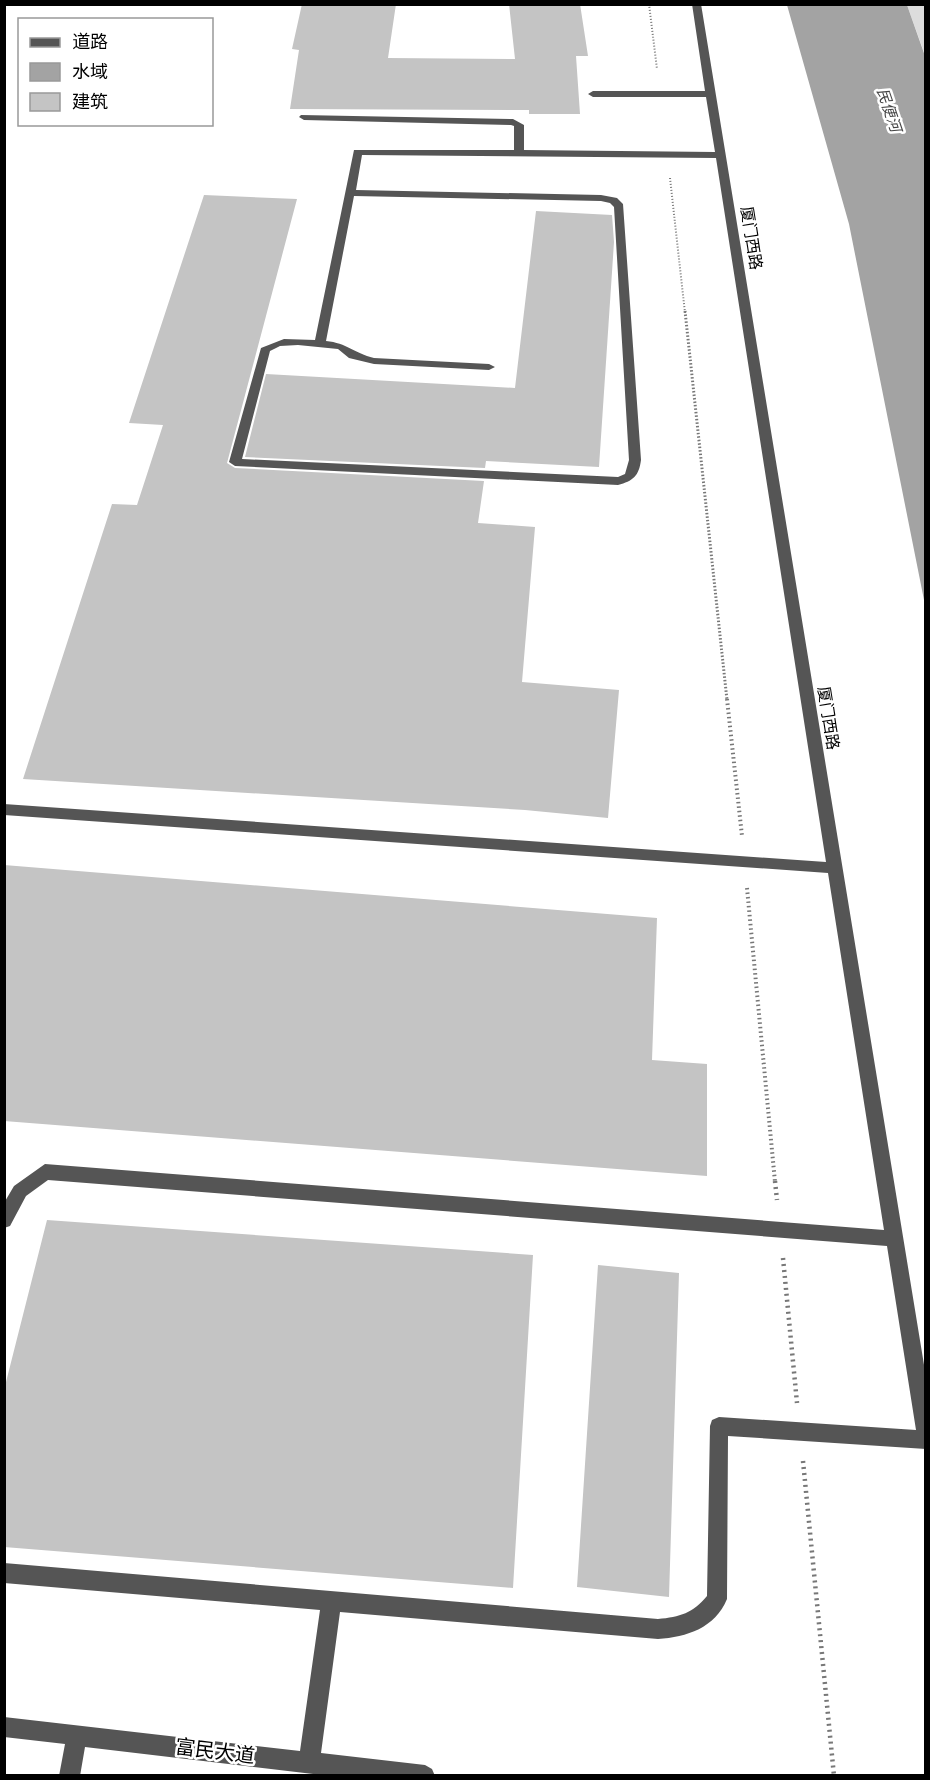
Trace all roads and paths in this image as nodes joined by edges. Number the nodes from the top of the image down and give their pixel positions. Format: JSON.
{"nodes":[{"id":1,"x":696,"y":4,"type":"edge"},
{"id":2,"x":593,"y":94,"type":"dead end"},
{"id":3,"x":711,"y":94,"type":"junction"},
{"id":4,"x":304,"y":117,"type":"dead end"},
{"id":5,"x":519,"y":154,"type":"junction"},
{"id":6,"x":720,"y":155,"type":"junction"},
{"id":7,"x":351,"y":193,"type":"junction"},
{"id":8,"x":320,"y":344,"type":"junction"},
{"id":9,"x":489,"y":366,"type":"dead end"},
{"id":10,"x":4,"y":809,"type":"edge"},
{"id":11,"x":834,"y":868,"type":"junction"},
{"id":12,"x":4,"y":1220,"type":"edge"},
{"id":13,"x":894,"y":1239,"type":"junction"},
{"id":14,"x":926,"y":1439,"type":"edge"},
{"id":15,"x":4,"y":1573,"type":"edge"},
{"id":16,"x":331,"y":1601,"type":"junction"},
{"id":17,"x":4,"y":1727,"type":"edge"},
{"id":18,"x":77,"y":1736,"type":"junction"},
{"id":19,"x":309,"y":1762,"type":"junction"},
{"id":20,"x":69,"y":1776,"type":"edge"},
{"id":21,"x":425,"y":1776,"type":"edge"}],
"edges":[{"from":1,"to":3,"type":"street","name":"厦门西路"},
{"from":2,"to":3,"type":"street"},
{"from":3,"to":6,"type":"street","name":"厦门西路"},
{"from":4,"to":5,"type":"street"},
{"from":5,"to":6,"type":"street"},
{"from":5,"to":7,"type":"street"},
{"from":6,"to":11,"type":"street","name":"厦门西路"},
{"from":7,"to":8,"type":"street"},
{"from":7,"to":8,"type":"street"},
{"from":8,"to":9,"type":"street"},
{"from":10,"to":11,"type":"street"},
{"from":11,"to":13,"type":"street","name":"厦门西路"},
{"from":12,"to":13,"type":"street"},
{"from":13,"to":14,"type":"street","name":"厦门西路"},
{"from":14,"to":16,"type":"street"},
{"from":15,"to":16,"type":"street"},
{"from":16,"to":19,"type":"street"},
{"from":17,"to":18,"type":"street","name":"富民大道"},
{"from":18,"to":19,"type":"street","name":"富民大道"},
{"from":18,"to":20,"type":"street"},
{"from":19,"to":21,"type":"street","name":"富民大道"}]}
